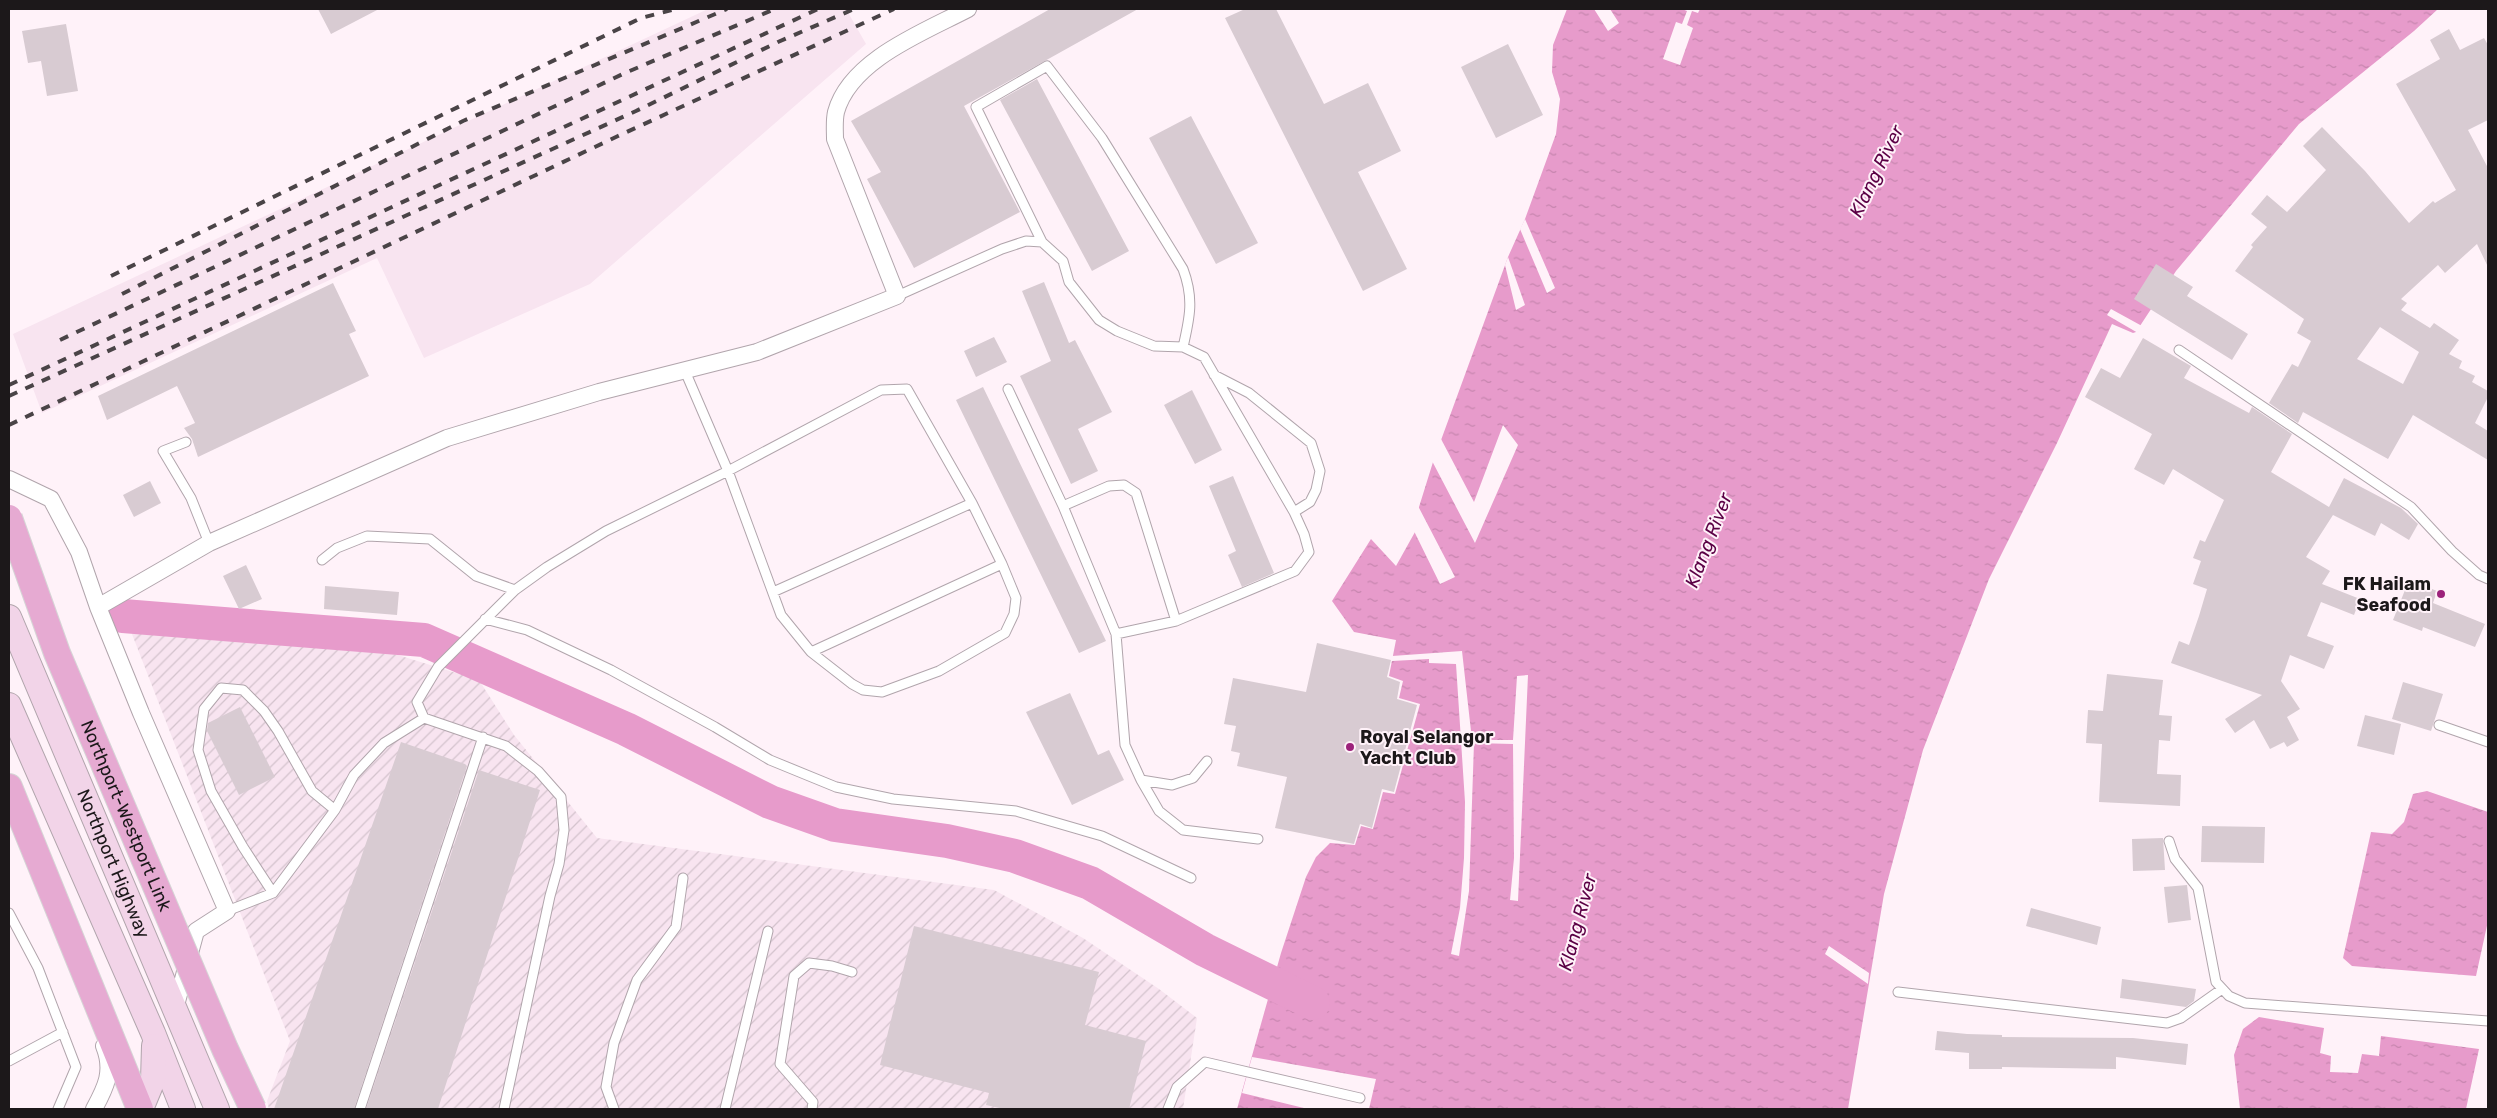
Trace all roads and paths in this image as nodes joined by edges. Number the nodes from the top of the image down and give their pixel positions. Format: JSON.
{"nodes":[{"id":1,"x":968,"y":9,"type":"edge"},
{"id":2,"x":1042,"y":242,"type":"junction"},
{"id":3,"x":897,"y":296,"type":"junction"},
{"id":4,"x":1183,"y":347,"type":"junction"},
{"id":5,"x":2179,"y":350,"type":"dead end"},
{"id":6,"x":685,"y":371,"type":"junction"},
{"id":7,"x":1213,"y":375,"type":"junction"},
{"id":8,"x":1008,"y":388,"type":"dead end"},
{"id":9,"x":186,"y":442,"type":"dead end"},
{"id":10,"x":728,"y":471,"type":"junction"},
{"id":11,"x":9,"y":478,"type":"edge"},
{"id":12,"x":972,"y":503,"type":"junction"},
{"id":13,"x":1063,"y":506,"type":"junction"},
{"id":14,"x":1294,"y":512,"type":"junction"},
{"id":15,"x":9,"y":518,"type":"edge"},
{"id":16,"x":209,"y":543,"type":"junction"},
{"id":17,"x":322,"y":560,"type":"dead end"},
{"id":18,"x":1002,"y":564,"type":"junction"},
{"id":19,"x":2488,"y":579,"type":"edge"},
{"id":20,"x":515,"y":590,"type":"junction"},
{"id":21,"x":773,"y":592,"type":"junction"},
{"id":22,"x":98,"y":607,"type":"junction"},
{"id":23,"x":9,"y":617,"type":"edge"},
{"id":24,"x":485,"y":619,"type":"junction"},
{"id":25,"x":1176,"y":621,"type":"junction"},
{"id":26,"x":1116,"y":634,"type":"junction"},
{"id":27,"x":812,"y":652,"type":"junction"},
{"id":28,"x":9,"y":706,"type":"edge"},
{"id":29,"x":424,"y":718,"type":"junction"},
{"id":30,"x":2439,"y":726,"type":"dead end"},
{"id":31,"x":483,"y":737,"type":"junction"},
{"id":32,"x":2488,"y":742,"type":"edge"},
{"id":33,"x":1206,"y":761,"type":"dead end"},
{"id":34,"x":1141,"y":780,"type":"junction"},
{"id":35,"x":9,"y":786,"type":"edge"},
{"id":36,"x":334,"y":810,"type":"junction"},
{"id":37,"x":9,"y":821,"type":"edge"},
{"id":38,"x":1258,"y":839,"type":"dead end"},
{"id":39,"x":2169,"y":841,"type":"dead end"},
{"id":40,"x":684,"y":878,"type":"dead end"},
{"id":41,"x":1191,"y":878,"type":"dead end"},
{"id":42,"x":273,"y":893,"type":"junction"},
{"id":43,"x":227,"y":911,"type":"junction"},
{"id":44,"x":9,"y":913,"type":"edge"},
{"id":45,"x":768,"y":931,"type":"dead end"},
{"id":46,"x":852,"y":972,"type":"dead end"},
{"id":47,"x":2222,"y":989,"type":"junction"},
{"id":48,"x":1898,"y":992,"type":"dead end"},
{"id":49,"x":175,"y":1009,"type":"junction"},
{"id":50,"x":2488,"y":1020,"type":"edge"},
{"id":51,"x":63,"y":1032,"type":"junction"},
{"id":52,"x":153,"y":1032,"type":"junction"},
{"id":53,"x":110,"y":1060,"type":"junction"},
{"id":54,"x":9,"y":1061,"type":"edge"},
{"id":55,"x":116,"y":1076,"type":"dead end"},
{"id":56,"x":1360,"y":1098,"type":"dead end"},
{"id":57,"x":58,"y":1109,"type":"edge"},
{"id":58,"x":94,"y":1109,"type":"edge"},
{"id":59,"x":141,"y":1109,"type":"edge"},
{"id":60,"x":183,"y":1109,"type":"edge"},
{"id":61,"x":217,"y":1109,"type":"edge"},
{"id":62,"x":254,"y":1109,"type":"edge"},
{"id":63,"x":360,"y":1109,"type":"edge"},
{"id":64,"x":504,"y":1109,"type":"edge"},
{"id":65,"x":614,"y":1109,"type":"edge"},
{"id":66,"x":725,"y":1109,"type":"edge"},
{"id":67,"x":812,"y":1109,"type":"edge"},
{"id":68,"x":1168,"y":1109,"type":"edge"}],
"edges":[{"from":1,"to":3,"type":"street"},
{"from":2,"to":3,"type":"lane"},
{"from":2,"to":4,"type":"lane"},
{"from":2,"to":4,"type":"lane"},
{"from":3,"to":6,"type":"street"},
{"from":4,"to":7,"type":"lane"},
{"from":5,"to":19,"type":"lane"},
{"from":6,"to":10,"type":"lane"},
{"from":6,"to":16,"type":"street"},
{"from":7,"to":14,"type":"lane"},
{"from":7,"to":14,"type":"lane"},
{"from":8,"to":13,"type":"lane"},
{"from":9,"to":16,"type":"lane"},
{"from":10,"to":12,"type":"lane"},
{"from":10,"to":20,"type":"lane"},
{"from":10,"to":21,"type":"lane"},
{"from":11,"to":22,"type":"street"},
{"from":12,"to":18,"type":"lane"},
{"from":12,"to":21,"type":"lane"},
{"from":13,"to":25,"type":"lane"},
{"from":13,"to":26,"type":"lane"},
{"from":14,"to":25,"type":"lane"},
{"from":15,"to":62,"type":"main road","name":"Northport-Westport Link","bridge":true},
{"from":16,"to":22,"type":"street"},
{"from":17,"to":20,"type":"lane"},
{"from":18,"to":27,"type":"lane"},
{"from":18,"to":27,"type":"lane"},
{"from":20,"to":24,"type":"lane"},
{"from":21,"to":27,"type":"lane"},
{"from":22,"to":43,"type":"street"},
{"from":23,"to":49,"type":"main road","name":"Northport Highway"},
{"from":24,"to":29,"type":"lane"},
{"from":24,"to":41,"type":"lane"},
{"from":25,"to":26,"type":"lane"},
{"from":26,"to":34,"type":"lane"},
{"from":28,"to":52,"type":"main road","name":"Northport Highway"},
{"from":29,"to":31,"type":"lane"},
{"from":29,"to":36,"type":"lane"},
{"from":30,"to":32,"type":"lane"},
{"from":31,"to":63,"type":"lane"},
{"from":31,"to":64,"type":"lane"},
{"from":33,"to":34,"type":"lane"},
{"from":34,"to":38,"type":"lane"},
{"from":35,"to":59,"type":"main road"},
{"from":36,"to":42,"type":"lane"},
{"from":36,"to":42,"type":"lane"},
{"from":37,"to":53,"type":"street"},
{"from":39,"to":47,"type":"lane"},
{"from":40,"to":65,"type":"lane"},
{"from":42,"to":43,"type":"lane"},
{"from":43,"to":49,"type":"street"},
{"from":44,"to":51,"type":"lane"},
{"from":45,"to":66,"type":"lane"},
{"from":46,"to":67,"type":"lane"},
{"from":47,"to":48,"type":"lane"},
{"from":47,"to":50,"type":"lane"},
{"from":49,"to":61,"type":"main road","name":"Northport Highway"},
{"from":51,"to":54,"type":"lane"},
{"from":51,"to":57,"type":"lane"},
{"from":52,"to":59,"type":"main road"},
{"from":52,"to":60,"type":"main road","name":"Northport Highway"},
{"from":53,"to":55,"type":"lane"},
{"from":53,"to":58,"type":"street"},
{"from":56,"to":68,"type":"lane"}]}
